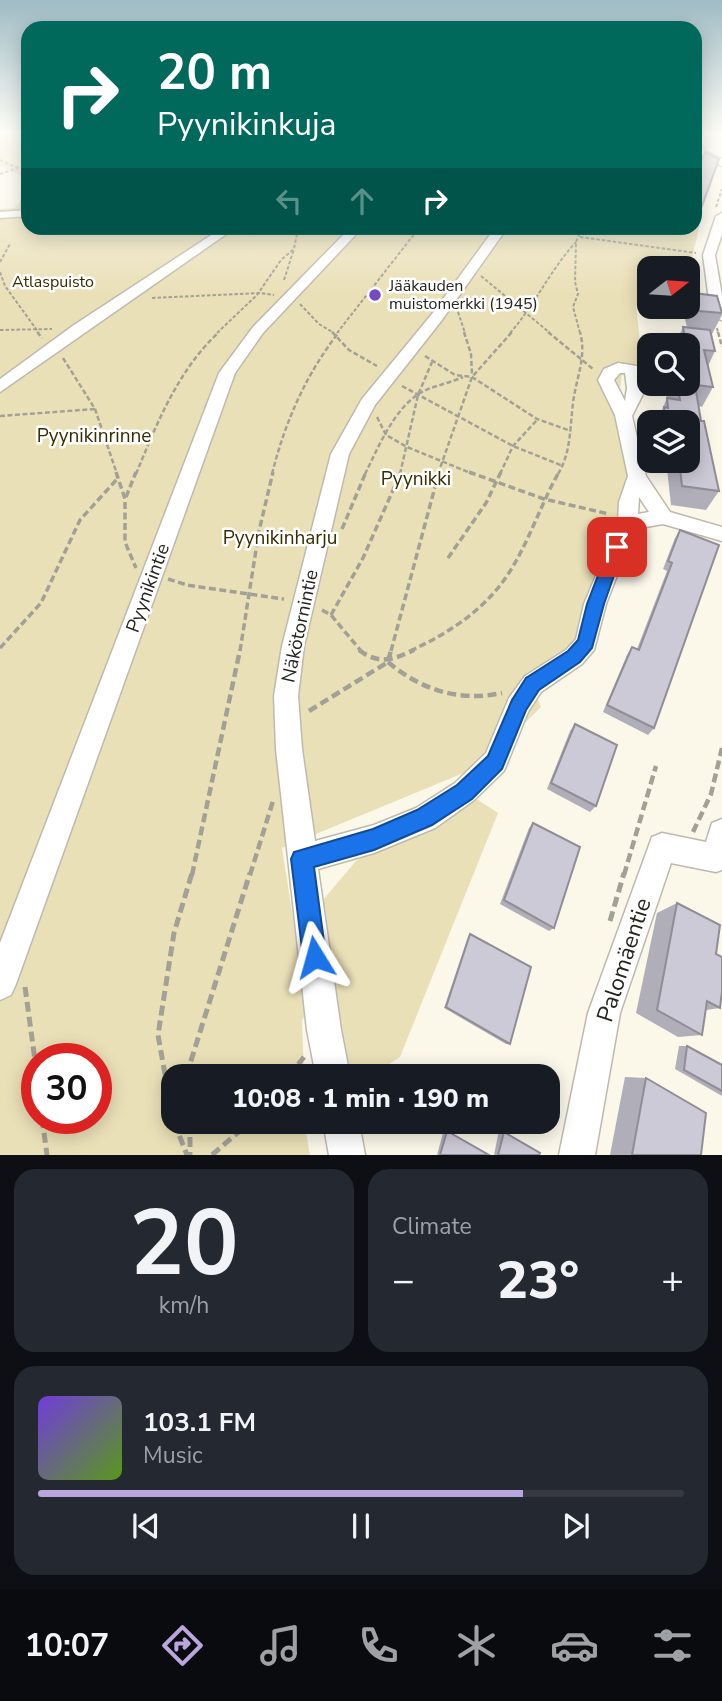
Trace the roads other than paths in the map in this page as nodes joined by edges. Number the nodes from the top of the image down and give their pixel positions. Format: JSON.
{"nodes":[{"id":1,"x":0,"y":202,"type":"edge"},
{"id":2,"x":6,"y":214,"type":"edge"},
{"id":3,"x":722,"y":216,"type":"edge"},
{"id":4,"x":217,"y":235,"type":"edge"},
{"id":5,"x":351,"y":235,"type":"edge"},
{"id":6,"x":497,"y":235,"type":"edge"},
{"id":7,"x":722,"y":316,"type":"edge"},
{"id":8,"x":606,"y":380,"type":"road end"},
{"id":9,"x":0,"y":387,"type":"edge"},
{"id":10,"x":637,"y":476,"type":"junction"},
{"id":11,"x":663,"y":516,"type":"junction"},
{"id":12,"x":628,"y":523,"type":"junction"},
{"id":13,"x":722,"y":534,"type":"edge"},
{"id":14,"x":720,"y":853,"type":"edge"},
{"id":15,"x":302,"y":859,"type":"junction"},
{"id":16,"x":0,"y":984,"type":"edge"},
{"id":17,"x":331,"y":1064,"type":"edge"},
{"id":18,"x":343,"y":1134,"type":"edge"},
{"id":19,"x":347,"y":1155,"type":"edge"},
{"id":20,"x":577,"y":1155,"type":"edge"}],
"edges":[{"from":1,"to":2,"type":"street"},
{"from":3,"to":7,"type":"street"},
{"from":4,"to":9,"type":"street"},
{"from":5,"to":16,"type":"street","name":"Pyynikintie"},
{"from":6,"to":15,"type":"street","name":"Näkötornintie"},
{"from":8,"to":10,"type":"street"},
{"from":10,"to":11,"type":"street"},
{"from":10,"to":12,"type":"street"},
{"from":11,"to":12,"type":"street"},
{"from":11,"to":13,"type":"street"},
{"from":12,"to":15,"type":"street"},
{"from":14,"to":20,"type":"street","name":"Palomäentie"},
{"from":15,"to":17,"type":"street","name":"Näkötornintie"},
{"from":18,"to":19,"type":"street"}]}
